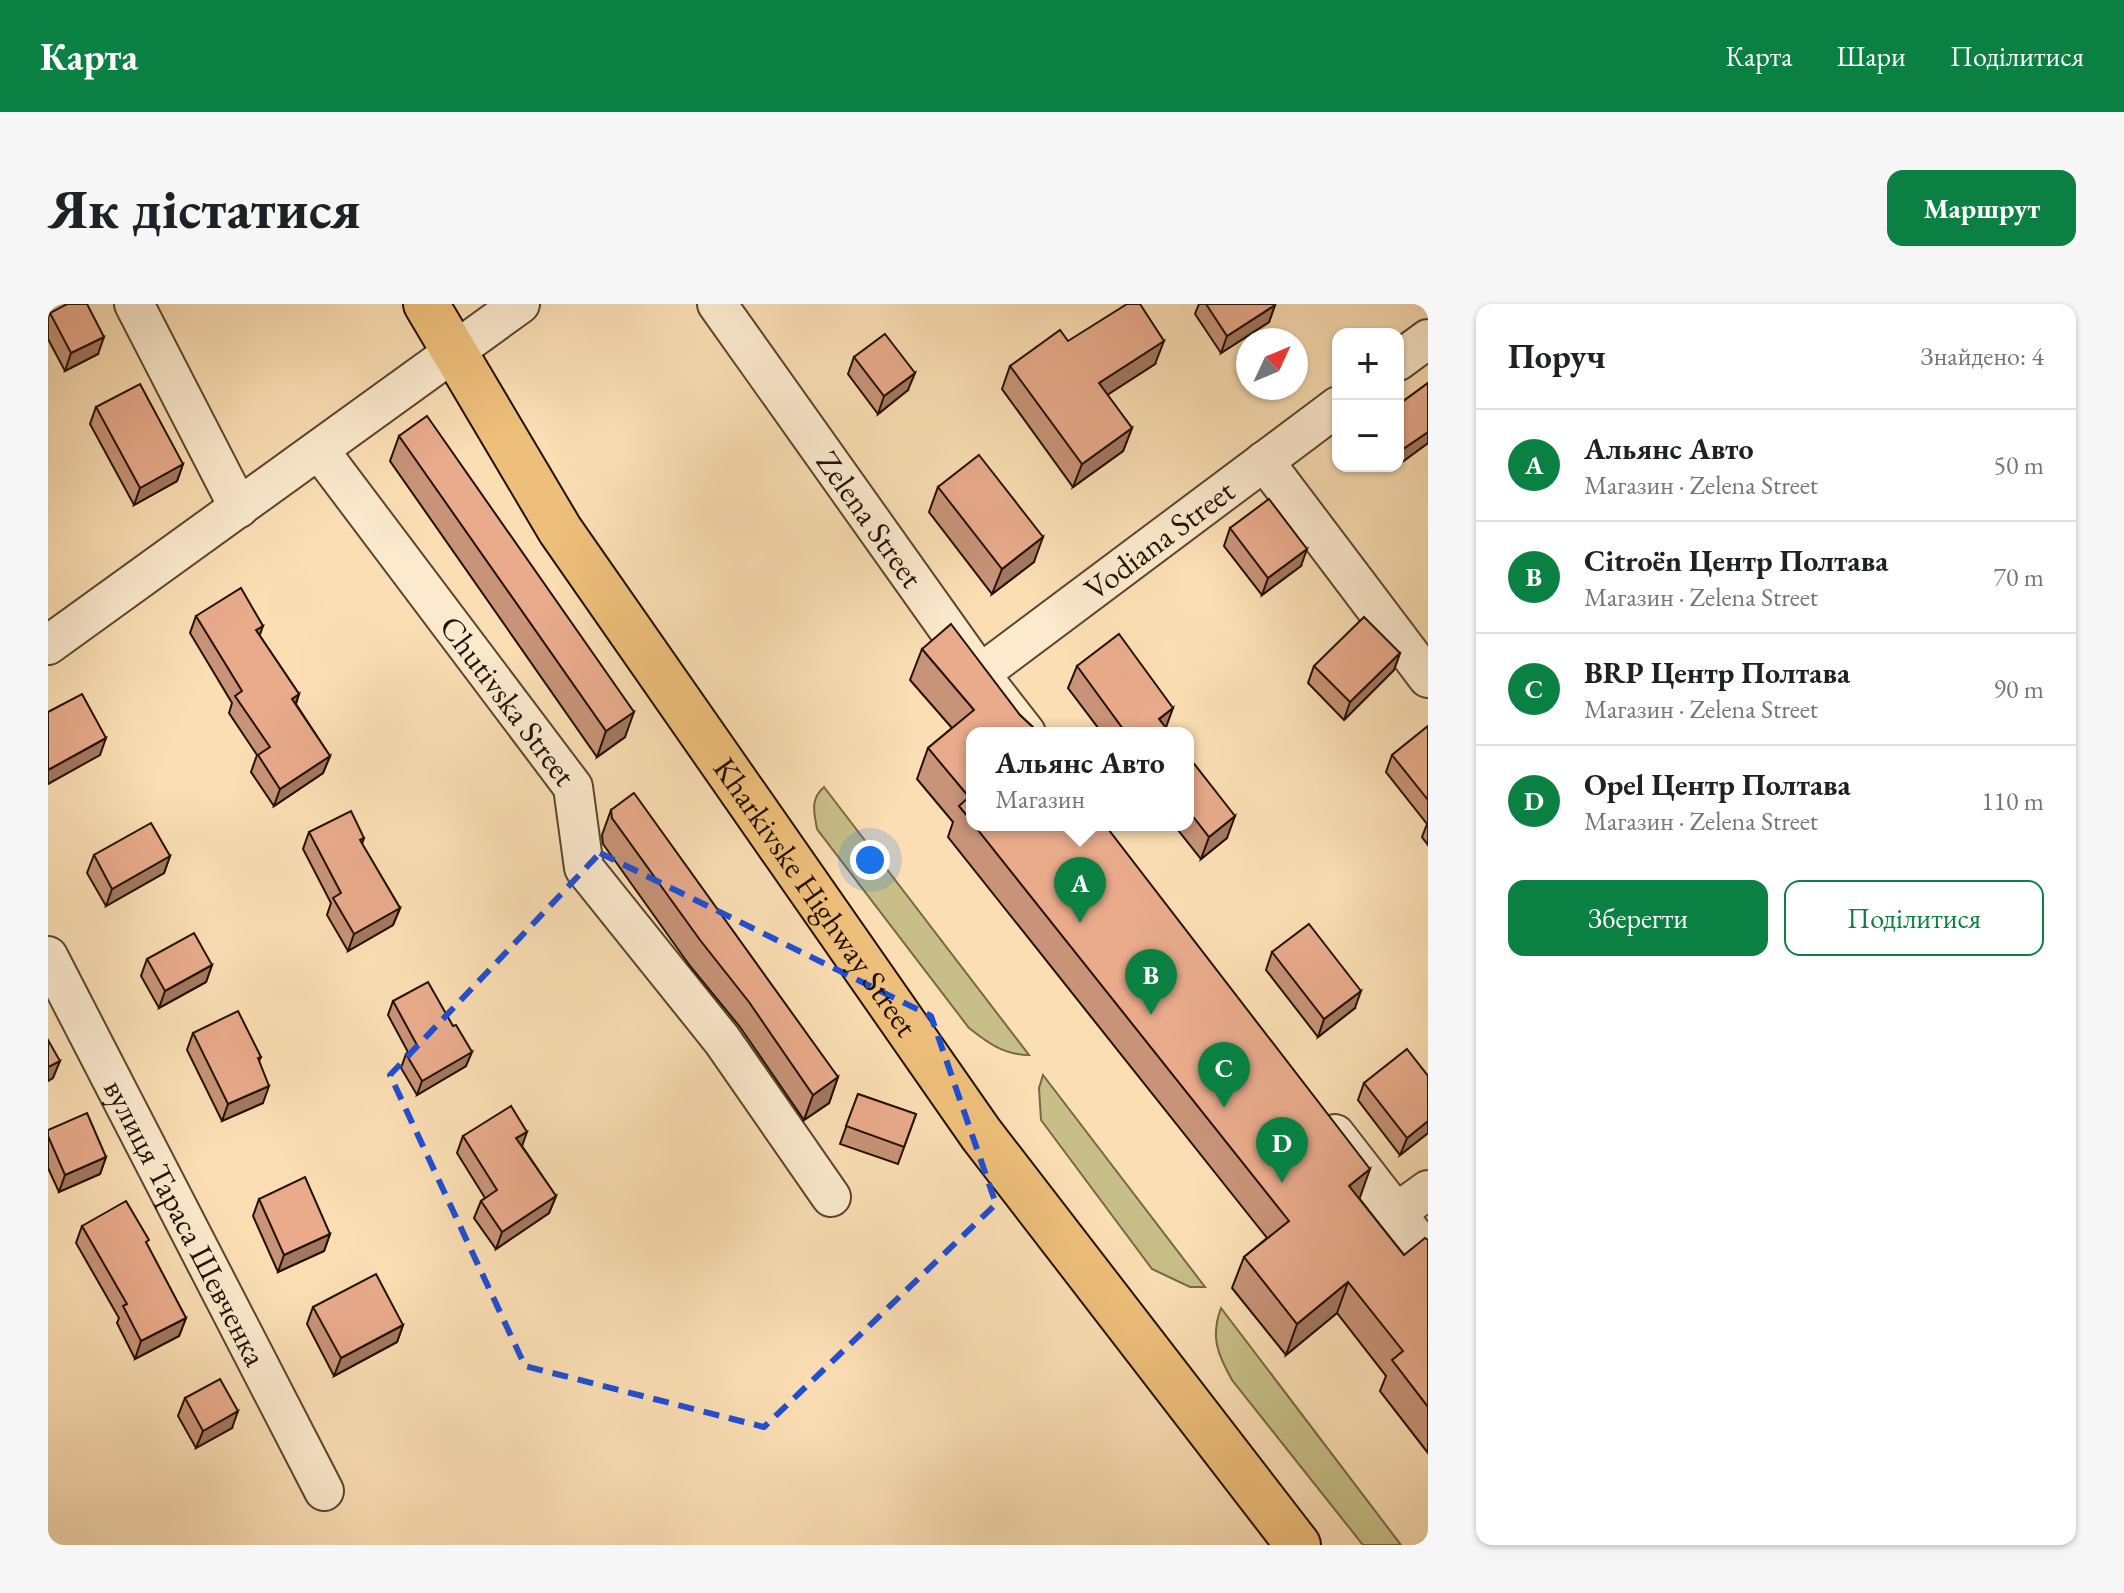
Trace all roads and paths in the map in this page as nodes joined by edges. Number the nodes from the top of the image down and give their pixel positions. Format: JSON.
{"nodes":[{"id":1,"x":134,"y":304,"type":"edge"},
{"id":2,"x":426,"y":304,"type":"edge"},
{"id":3,"x":520,"y":304,"type":"edge"},
{"id":4,"x":717,"y":304,"type":"edge"},
{"id":5,"x":1428,"y":339,"type":"edge"},
{"id":6,"x":453,"y":353,"type":"junction"},
{"id":7,"x":1404,"y":357,"type":"edge"},
{"id":8,"x":1332,"y":410,"type":"edge"},
{"id":9,"x":319,"y":450,"type":"junction"},
{"id":10,"x":1264,"y":461,"type":"junction"},
{"id":11,"x":239,"y":508,"type":"junction"},
{"id":12,"x":48,"y":645,"type":"edge"},
{"id":13,"x":980,"y":674,"type":"junction"},
{"id":14,"x":1428,"y":678,"type":"edge"},
{"id":15,"x":1021,"y":727,"type":"edge"},
{"id":16,"x":48,"y":956,"type":"edge"},
{"id":17,"x":1310,"y":1102,"type":"edge"},
{"id":18,"x":1428,"y":1190,"type":"edge"},
{"id":19,"x":831,"y":1197,"type":"dead end"},
{"id":20,"x":1396,"y":1213,"type":"junction"},
{"id":21,"x":1428,"y":1254,"type":"edge"},
{"id":22,"x":1237,"y":1469,"type":"junction"},
{"id":23,"x":324,"y":1491,"type":"dead end"},
{"id":24,"x":1291,"y":1545,"type":"edge"},
{"id":25,"x":1298,"y":1545,"type":"edge"}],
"edges":[{"from":1,"to":11,"type":"street"},
{"from":2,"to":6,"type":"highway","name":"Kharkivske Highway Street"},
{"from":3,"to":6,"type":"street"},
{"from":4,"to":13,"type":"street","name":"Zelena Street"},
{"from":5,"to":7,"type":"street"},
{"from":6,"to":9,"type":"street"},
{"from":6,"to":22,"type":"highway","name":"Kharkivske Highway Street"},
{"from":8,"to":10,"type":"street","name":"Vodiana Street"},
{"from":9,"to":11,"type":"street"},
{"from":9,"to":19,"type":"street","name":"Chutivska Street"},
{"from":10,"to":13,"type":"street","name":"Vodiana Street"},
{"from":10,"to":14,"type":"street"},
{"from":11,"to":12,"type":"street"},
{"from":13,"to":15,"type":"street","name":"Zelena Street"},
{"from":16,"to":23,"type":"street","name":"вулиця Тараса Шевченка"},
{"from":17,"to":20,"type":"street"},
{"from":18,"to":20,"type":"street"},
{"from":20,"to":21,"type":"street"},
{"from":22,"to":24,"type":"highway","name":"Kharkivske Highway Street"},
{"from":22,"to":25,"type":"highway","name":"Kharkivske Highway Street"}]}
